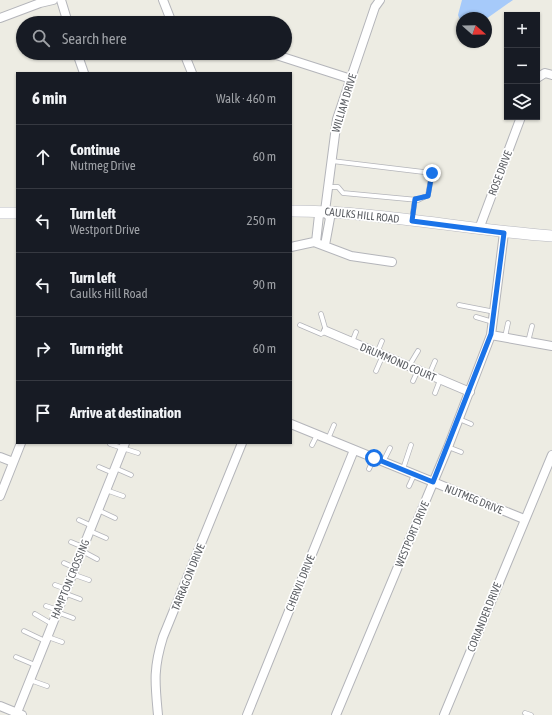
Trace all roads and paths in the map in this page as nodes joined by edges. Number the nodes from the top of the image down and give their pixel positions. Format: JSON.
{"nodes":[{"id":1,"x":53,"y":0,"type":"edge"},
{"id":2,"x":61,"y":0,"type":"edge"},
{"id":3,"x":163,"y":0,"type":"edge"},
{"id":4,"x":380,"y":0,"type":"edge"},
{"id":5,"x":66,"y":16,"type":"edge"},
{"id":6,"x":169,"y":16,"type":"edge"},
{"id":7,"x":0,"y":18,"type":"edge"},
{"id":8,"x":80,"y":60,"type":"edge"},
{"id":9,"x":189,"y":60,"type":"edge"},
{"id":10,"x":292,"y":60,"type":"edge"},
{"id":11,"x":84,"y":72,"type":"edge"},
{"id":12,"x":192,"y":72,"type":"edge"},
{"id":13,"x":552,"y":75,"type":"edge"},
{"id":14,"x":540,"y":76,"type":"edge"},
{"id":15,"x":350,"y":79,"type":"junction"},
{"id":16,"x":520,"y":120,"type":"edge"},
{"id":17,"x":331,"y":161,"type":"junction"},
{"id":18,"x":328,"y":187,"type":"junction"},
{"id":19,"x":415,"y":199,"type":"junction"},
{"id":20,"x":292,"y":211,"type":"edge"},
{"id":21,"x":325,"y":211,"type":"junction"},
{"id":22,"x":16,"y":212,"type":"edge"},
{"id":23,"x":0,"y":214,"type":"edge"},
{"id":24,"x":412,"y":221,"type":"junction"},
{"id":25,"x":479,"y":229,"type":"junction"},
{"id":26,"x":504,"y":233,"type":"junction"},
{"id":27,"x":552,"y":236,"type":"edge"},
{"id":28,"x":316,"y":242,"type":"junction"},
{"id":29,"x":326,"y":245,"type":"junction"},
{"id":30,"x":292,"y":247,"type":"edge"},
{"id":31,"x":392,"y":262,"type":"dead end"},
{"id":32,"x":459,"y":305,"type":"dead end"},
{"id":33,"x":495,"y":312,"type":"junction"},
{"id":34,"x":321,"y":314,"type":"dead end"},
{"id":35,"x":476,"y":318,"type":"dead end"},
{"id":36,"x":493,"y":322,"type":"junction"},
{"id":37,"x":508,"y":323,"type":"dead end"},
{"id":38,"x":300,"y":325,"type":"dead end"},
{"id":39,"x":532,"y":326,"type":"dead end"},
{"id":40,"x":326,"y":331,"type":"junction"},
{"id":41,"x":356,"y":332,"type":"dead end"},
{"id":42,"x":491,"y":334,"type":"junction"},
{"id":43,"x":504,"y":337,"type":"junction"},
{"id":44,"x":382,"y":341,"type":"dead end"},
{"id":45,"x":352,"y":342,"type":"junction"},
{"id":46,"x":528,"y":342,"type":"junction"},
{"id":47,"x":552,"y":346,"type":"edge"},
{"id":48,"x":418,"y":351,"type":"dead end"},
{"id":49,"x":380,"y":354,"type":"junction"},
{"id":50,"x":435,"y":361,"type":"dead end"},
{"id":51,"x":409,"y":366,"type":"junction"},
{"id":52,"x":418,"y":370,"type":"junction"},
{"id":53,"x":376,"y":371,"type":"dead end"},
{"id":54,"x":430,"y":375,"type":"junction"},
{"id":55,"x":440,"y":380,"type":"junction"},
{"id":56,"x":413,"y":381,"type":"dead end"},
{"id":57,"x":470,"y":392,"type":"junction"},
{"id":58,"x":435,"y":393,"type":"dead end"},
{"id":59,"x":459,"y":419,"type":"junction"},
{"id":60,"x":471,"y":424,"type":"dead end"},
{"id":61,"x":334,"y":425,"type":"dead end"},
{"id":62,"x":292,"y":426,"type":"edge"},
{"id":63,"x":317,"y":435,"type":"junction"},
{"id":64,"x":328,"y":439,"type":"junction"},
{"id":65,"x":21,"y":444,"type":"edge"},
{"id":66,"x":110,"y":444,"type":"dead end"},
{"id":67,"x":242,"y":444,"type":"edge"},
{"id":68,"x":312,"y":445,"type":"dead end"},
{"id":69,"x":411,"y":445,"type":"dead end"},
{"id":70,"x":124,"y":446,"type":"edge"},
{"id":71,"x":448,"y":447,"type":"junction"},
{"id":72,"x":390,"y":448,"type":"dead end"},
{"id":73,"x":354,"y":450,"type":"junction"},
{"id":74,"x":461,"y":452,"type":"dead end"},
{"id":75,"x":138,"y":453,"type":"dead end"},
{"id":76,"x":552,"y":454,"type":"edge"},
{"id":77,"x":0,"y":457,"type":"edge"},
{"id":78,"x":374,"y":458,"type":"junction"},
{"id":79,"x":13,"y":462,"type":"junction"},
{"id":80,"x":383,"y":462,"type":"junction"},
{"id":81,"x":100,"y":467,"type":"dead end"},
{"id":82,"x":369,"y":469,"type":"dead end"},
{"id":83,"x":114,"y":470,"type":"junction"},
{"id":84,"x":403,"y":470,"type":"junction"},
{"id":85,"x":131,"y":475,"type":"dead end"},
{"id":86,"x":414,"y":475,"type":"junction"},
{"id":87,"x":433,"y":482,"type":"junction"},
{"id":88,"x":409,"y":486,"type":"dead end"},
{"id":89,"x":106,"y":490,"type":"junction"},
{"id":90,"x":0,"y":496,"type":"edge"},
{"id":91,"x":123,"y":496,"type":"dead end"},
{"id":92,"x":98,"y":510,"type":"junction"},
{"id":93,"x":115,"y":518,"type":"dead end"},
{"id":94,"x":524,"y":519,"type":"junction"},
{"id":95,"x":79,"y":520,"type":"dead end"},
{"id":96,"x":91,"y":528,"type":"junction"},
{"id":97,"x":106,"y":538,"type":"dead end"},
{"id":98,"x":71,"y":542,"type":"dead end"},
{"id":99,"x":82,"y":549,"type":"junction"},
{"id":100,"x":97,"y":559,"type":"dead end"},
{"id":101,"x":64,"y":563,"type":"dead end"},
{"id":102,"x":73,"y":571,"type":"junction"},
{"id":103,"x":89,"y":580,"type":"dead end"},
{"id":104,"x":55,"y":586,"type":"dead end"},
{"id":105,"x":65,"y":591,"type":"junction"},
{"id":106,"x":80,"y":599,"type":"dead end"},
{"id":107,"x":46,"y":606,"type":"dead end"},
{"id":108,"x":57,"y":611,"type":"junction"},
{"id":109,"x":35,"y":614,"type":"dead end"},
{"id":110,"x":73,"y":618,"type":"dead end"},
{"id":111,"x":52,"y":624,"type":"junction"},
{"id":112,"x":24,"y":631,"type":"dead end"},
{"id":113,"x":46,"y":639,"type":"junction"},
{"id":114,"x":62,"y":642,"type":"dead end"},
{"id":115,"x":16,"y":657,"type":"dead end"},
{"id":116,"x":35,"y":665,"type":"junction"},
{"id":117,"x":29,"y":680,"type":"junction"},
{"id":118,"x":47,"y":686,"type":"dead end"},
{"id":119,"x":0,"y":706,"type":"edge"},
{"id":120,"x":525,"y":713,"type":"dead end"},
{"id":121,"x":18,"y":714,"type":"edge"},
{"id":122,"x":158,"y":715,"type":"edge"},
{"id":123,"x":247,"y":715,"type":"edge"},
{"id":124,"x":336,"y":715,"type":"edge"},
{"id":125,"x":444,"y":715,"type":"edge"},
{"id":126,"x":531,"y":715,"type":"edge"}],
"edges":[{"from":1,"to":7,"type":"street"},
{"from":2,"to":5,"type":"street"},
{"from":3,"to":6,"type":"street"},
{"from":4,"to":15,"type":"street","name":"WILLIAM DRIVE"},
{"from":8,"to":11,"type":"street"},
{"from":9,"to":12,"type":"street"},
{"from":10,"to":15,"type":"street"},
{"from":13,"to":14,"type":"street"},
{"from":15,"to":17,"type":"street","name":"WILLIAM DRIVE"},
{"from":16,"to":25,"type":"street","name":"ROSE DRIVE"},
{"from":17,"to":18,"type":"street","name":"WILLIAM DRIVE"},
{"from":17,"to":19,"type":"lane"},
{"from":18,"to":19,"type":"lane"},
{"from":18,"to":21,"type":"street","name":"WILLIAM DRIVE"},
{"from":19,"to":24,"type":"lane"},
{"from":20,"to":21,"type":"main road","name":"CAULKS HILL ROAD"},
{"from":21,"to":24,"type":"main road","name":"CAULKS HILL ROAD"},
{"from":21,"to":28,"type":"street"},
{"from":21,"to":29,"type":"street"},
{"from":22,"to":23,"type":"main road"},
{"from":24,"to":25,"type":"main road","name":"CAULKS HILL ROAD"},
{"from":25,"to":26,"type":"main road","name":"CAULKS HILL ROAD"},
{"from":26,"to":27,"type":"main road","name":"CAULKS HILL ROAD"},
{"from":26,"to":33,"type":"street","name":"WESTPORT DRIVE"},
{"from":28,"to":29,"type":"street"},
{"from":28,"to":30,"type":"street"},
{"from":29,"to":31,"type":"street"},
{"from":32,"to":33,"type":"lane"},
{"from":33,"to":36,"type":"street","name":"WESTPORT DRIVE"},
{"from":34,"to":40,"type":"lane"},
{"from":35,"to":36,"type":"lane"},
{"from":36,"to":42,"type":"street","name":"WESTPORT DRIVE"},
{"from":37,"to":43,"type":"lane"},
{"from":38,"to":40,"type":"lane"},
{"from":39,"to":46,"type":"lane"},
{"from":40,"to":45,"type":"street","name":"DRUMMOND COURT"},
{"from":41,"to":45,"type":"lane"},
{"from":42,"to":43,"type":"street"},
{"from":42,"to":57,"type":"street","name":"WESTPORT DRIVE"},
{"from":43,"to":46,"type":"street"},
{"from":44,"to":49,"type":"lane"},
{"from":45,"to":49,"type":"street","name":"DRUMMOND COURT"},
{"from":46,"to":47,"type":"street"},
{"from":48,"to":51,"type":"lane"},
{"from":49,"to":51,"type":"street","name":"DRUMMOND COURT"},
{"from":49,"to":53,"type":"lane"},
{"from":50,"to":54,"type":"lane"},
{"from":51,"to":52,"type":"street","name":"DRUMMOND COURT"},
{"from":52,"to":54,"type":"street","name":"DRUMMOND COURT"},
{"from":52,"to":56,"type":"lane"},
{"from":54,"to":55,"type":"street","name":"DRUMMOND COURT"},
{"from":55,"to":57,"type":"street","name":"DRUMMOND COURT"},
{"from":55,"to":58,"type":"lane"},
{"from":57,"to":59,"type":"street","name":"WESTPORT DRIVE"},
{"from":59,"to":60,"type":"lane"},
{"from":59,"to":71,"type":"street","name":"WESTPORT DRIVE"},
{"from":61,"to":64,"type":"lane"},
{"from":62,"to":63,"type":"street","name":"NUTMEG DRIVE"},
{"from":63,"to":64,"type":"street","name":"NUTMEG DRIVE"},
{"from":63,"to":68,"type":"lane"},
{"from":64,"to":73,"type":"street","name":"NUTMEG DRIVE"},
{"from":65,"to":79,"type":"street"},
{"from":66,"to":70,"type":"lane"},
{"from":67,"to":122,"type":"street","name":"TARRAGON DRIVE"},
{"from":69,"to":84,"type":"lane"},
{"from":70,"to":75,"type":"lane"},
{"from":70,"to":83,"type":"street","name":"HAMPTON CROSSING"},
{"from":71,"to":74,"type":"lane"},
{"from":71,"to":87,"type":"street","name":"WESTPORT DRIVE"},
{"from":72,"to":80,"type":"lane"},
{"from":73,"to":78,"type":"street","name":"NUTMEG DRIVE"},
{"from":73,"to":123,"type":"street","name":"CHERVIL DRIVE"},
{"from":76,"to":94,"type":"street","name":"CORIANDER DRIVE"},
{"from":77,"to":79,"type":"street"},
{"from":78,"to":80,"type":"street","name":"NUTMEG DRIVE"},
{"from":78,"to":82,"type":"lane"},
{"from":79,"to":90,"type":"street"},
{"from":80,"to":84,"type":"street","name":"NUTMEG DRIVE"},
{"from":81,"to":83,"type":"lane"},
{"from":83,"to":85,"type":"lane"},
{"from":83,"to":89,"type":"street","name":"HAMPTON CROSSING"},
{"from":84,"to":86,"type":"street","name":"NUTMEG DRIVE"},
{"from":86,"to":87,"type":"street","name":"NUTMEG DRIVE"},
{"from":86,"to":88,"type":"lane"},
{"from":87,"to":94,"type":"street","name":"NUTMEG DRIVE"},
{"from":87,"to":124,"type":"street","name":"WESTPORT DRIVE"},
{"from":89,"to":91,"type":"lane"},
{"from":89,"to":92,"type":"street","name":"HAMPTON CROSSING"},
{"from":92,"to":93,"type":"lane"},
{"from":92,"to":96,"type":"street","name":"HAMPTON CROSSING"},
{"from":94,"to":125,"type":"street","name":"CORIANDER DRIVE"},
{"from":95,"to":96,"type":"lane"},
{"from":96,"to":97,"type":"lane"},
{"from":96,"to":99,"type":"street","name":"HAMPTON CROSSING"},
{"from":98,"to":99,"type":"lane"},
{"from":99,"to":100,"type":"lane"},
{"from":99,"to":102,"type":"street","name":"HAMPTON CROSSING"},
{"from":101,"to":102,"type":"lane"},
{"from":102,"to":103,"type":"lane"},
{"from":102,"to":105,"type":"street","name":"HAMPTON CROSSING"},
{"from":104,"to":105,"type":"lane"},
{"from":105,"to":106,"type":"lane"},
{"from":105,"to":108,"type":"street","name":"HAMPTON CROSSING"},
{"from":107,"to":108,"type":"lane"},
{"from":108,"to":110,"type":"lane"},
{"from":108,"to":111,"type":"street","name":"HAMPTON CROSSING"},
{"from":109,"to":111,"type":"lane"},
{"from":111,"to":113,"type":"street","name":"HAMPTON CROSSING"},
{"from":112,"to":113,"type":"lane"},
{"from":113,"to":114,"type":"lane"},
{"from":113,"to":116,"type":"street","name":"HAMPTON CROSSING"},
{"from":115,"to":116,"type":"lane"},
{"from":116,"to":117,"type":"street","name":"HAMPTON CROSSING"},
{"from":117,"to":118,"type":"lane"},
{"from":117,"to":121,"type":"street","name":"HAMPTON CROSSING"},
{"from":119,"to":121,"type":"street"},
{"from":120,"to":126,"type":"lane"}]}
